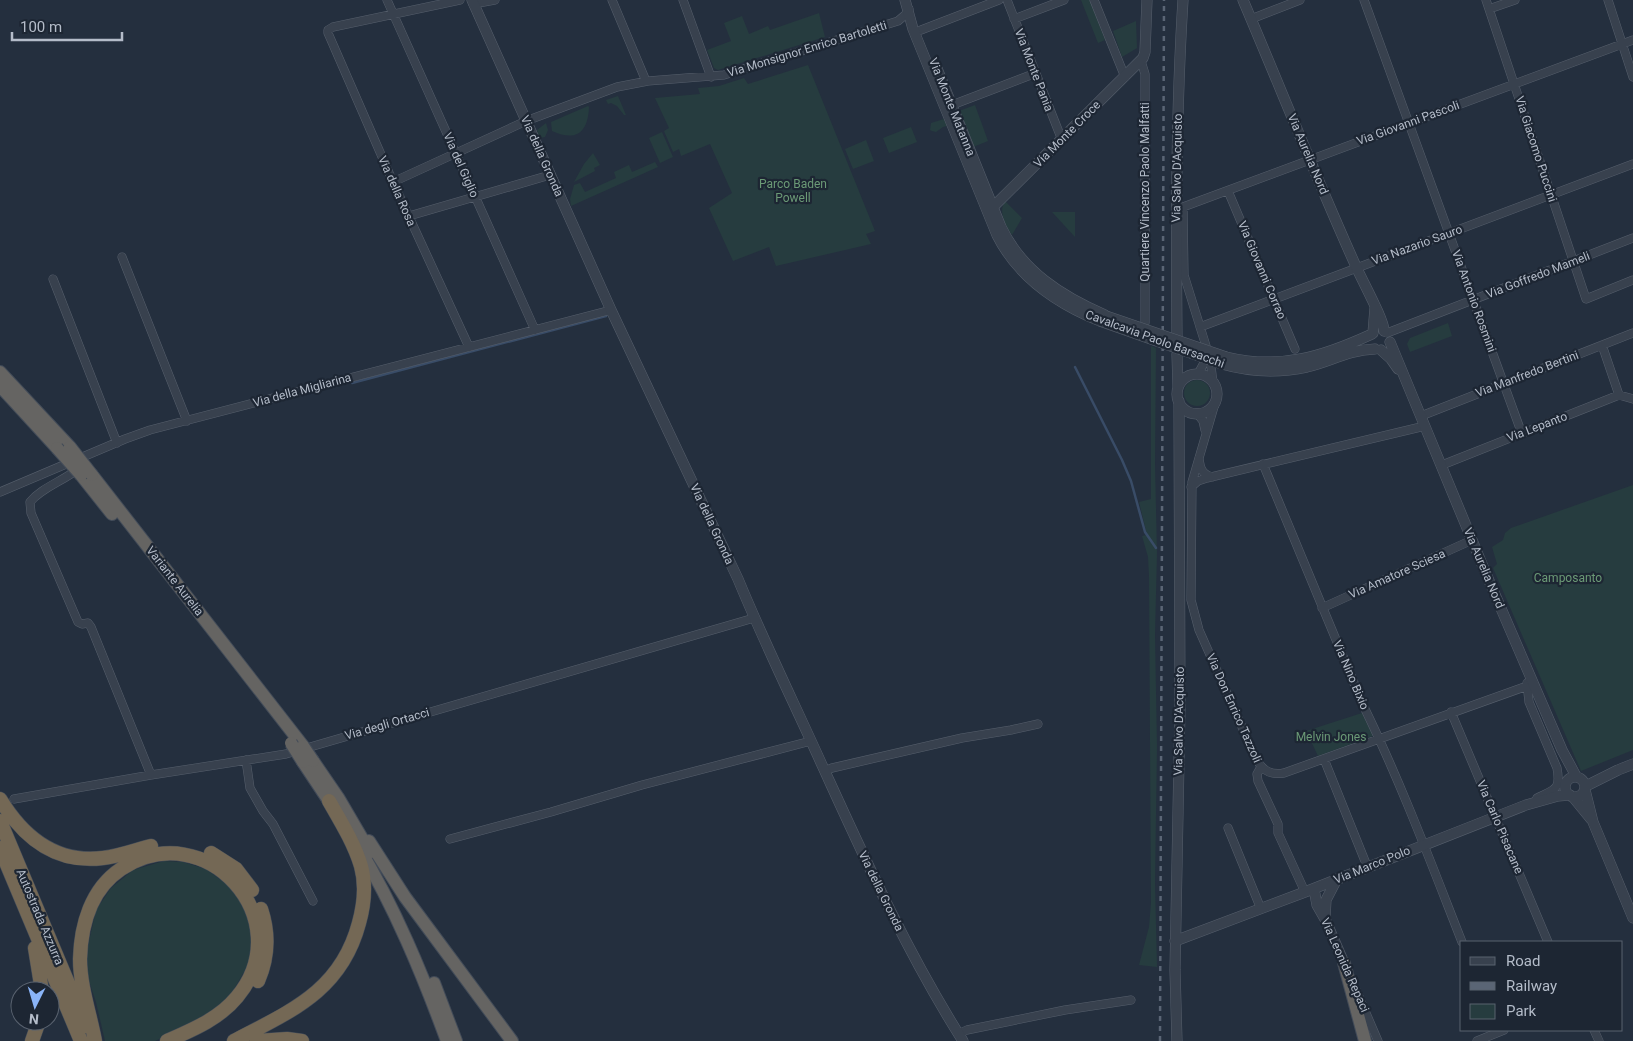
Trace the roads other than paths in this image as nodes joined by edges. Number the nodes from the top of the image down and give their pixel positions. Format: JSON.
{"nodes":[{"id":1,"x":387,"y":0,"type":"edge"},
{"id":2,"x":460,"y":0,"type":"edge"},
{"id":3,"x":494,"y":0,"type":"edge"},
{"id":4,"x":612,"y":0,"type":"edge"},
{"id":5,"x":683,"y":0,"type":"edge"},
{"id":6,"x":998,"y":0,"type":"edge"},
{"id":7,"x":1007,"y":0,"type":"edge"},
{"id":8,"x":1064,"y":0,"type":"edge"},
{"id":9,"x":1094,"y":0,"type":"edge"},
{"id":10,"x":1147,"y":0,"type":"edge"},
{"id":11,"x":1183,"y":0,"type":"edge"},
{"id":12,"x":1243,"y":0,"type":"edge"},
{"id":13,"x":1300,"y":0,"type":"edge"},
{"id":14,"x":1364,"y":0,"type":"edge"},
{"id":15,"x":1486,"y":0,"type":"edge"},
{"id":16,"x":1515,"y":0,"type":"edge"},
{"id":17,"x":1608,"y":0,"type":"edge"},
{"id":18,"x":473,"y":2,"type":"edge"},
{"id":19,"x":907,"y":4,"type":"edge"},
{"id":20,"x":1490,"y":9,"type":"junction"},
{"id":21,"x":393,"y":16,"type":"junction"},
{"id":22,"x":1014,"y":19,"type":"junction"},
{"id":23,"x":1251,"y":19,"type":"junction"},
{"id":24,"x":898,"y":22,"type":"junction"},
{"id":25,"x":917,"y":30,"type":"junction"},
{"id":26,"x":1633,"y":40,"type":"edge"},
{"id":27,"x":1622,"y":44,"type":"junction"},
{"id":28,"x":1141,"y":61,"type":"junction"},
{"id":29,"x":1036,"y":73,"type":"junction"},
{"id":30,"x":711,"y":77,"type":"junction"},
{"id":31,"x":1125,"y":77,"type":"junction"},
{"id":32,"x":1633,"y":77,"type":"edge"},
{"id":33,"x":646,"y":81,"type":"junction"},
{"id":34,"x":1514,"y":84,"type":"junction"},
{"id":35,"x":952,"y":105,"type":"junction"},
{"id":36,"x":526,"y":121,"type":"junction"},
{"id":37,"x":1408,"y":123,"type":"junction"},
{"id":38,"x":1062,"y":140,"type":"junction"},
{"id":39,"x":456,"y":153,"type":"junction"},
{"id":40,"x":1310,"y":159,"type":"junction"},
{"id":41,"x":1633,"y":164,"type":"edge"},
{"id":42,"x":550,"y":175,"type":"junction"},
{"id":43,"x":393,"y":182,"type":"junction"},
{"id":44,"x":1228,"y":191,"type":"junction"},
{"id":45,"x":1551,"y":194,"type":"junction"},
{"id":46,"x":475,"y":196,"type":"junction"},
{"id":47,"x":989,"y":206,"type":"junction"},
{"id":48,"x":409,"y":216,"type":"junction"},
{"id":49,"x":1449,"y":234,"type":"junction"},
{"id":50,"x":1633,"y":238,"type":"edge"},
{"id":51,"x":122,"y":256,"type":"dead end"},
{"id":52,"x":1574,"y":261,"type":"junction"},
{"id":53,"x":1356,"y":268,"type":"junction"},
{"id":54,"x":53,"y":279,"type":"dead end"},
{"id":55,"x":1633,"y":280,"type":"edge"},
{"id":56,"x":1274,"y":300,"type":"junction"},
{"id":57,"x":1473,"y":300,"type":"junction"},
{"id":58,"x":1375,"y":308,"type":"junction"},
{"id":59,"x":612,"y":310,"type":"junction"},
{"id":60,"x":1145,"y":323,"type":"dead end"},
{"id":61,"x":1200,"y":327,"type":"junction"},
{"id":62,"x":535,"y":330,"type":"junction"},
{"id":63,"x":1633,"y":333,"type":"edge"},
{"id":64,"x":1372,"y":334,"type":"junction"},
{"id":65,"x":1387,"y":335,"type":"junction"},
{"id":66,"x":1177,"y":336,"type":"dead end"},
{"id":67,"x":1602,"y":345,"type":"junction"},
{"id":68,"x":1206,"y":346,"type":"dead end"},
{"id":69,"x":469,"y":347,"type":"junction"},
{"id":70,"x":1295,"y":349,"type":"dead end"},
{"id":71,"x":1378,"y":350,"type":"junction"},
{"id":72,"x":1224,"y":360,"type":"junction"},
{"id":73,"x":0,"y":372,"type":"edge"},
{"id":74,"x":1195,"y":375,"type":"junction"},
{"id":75,"x":1213,"y":383,"type":"junction"},
{"id":76,"x":1503,"y":383,"type":"junction"},
{"id":77,"x":1407,"y":385,"type":"junction"},
{"id":78,"x":0,"y":386,"type":"edge"},
{"id":79,"x":1178,"y":388,"type":"junction"},
{"id":80,"x":1619,"y":395,"type":"junction"},
{"id":81,"x":1633,"y":399,"type":"edge"},
{"id":82,"x":1216,"y":400,"type":"junction"},
{"id":83,"x":1179,"y":401,"type":"junction"},
{"id":84,"x":1193,"y":413,"type":"junction"},
{"id":85,"x":1421,"y":416,"type":"junction"},
{"id":86,"x":187,"y":420,"type":"junction"},
{"id":87,"x":1425,"y":426,"type":"junction"},
{"id":88,"x":1178,"y":432,"type":"junction"},
{"id":89,"x":1205,"y":432,"type":"junction"},
{"id":90,"x":1522,"y":434,"type":"junction"},
{"id":91,"x":118,"y":442,"type":"junction"},
{"id":92,"x":64,"y":448,"type":"junction"},
{"id":93,"x":98,"y":452,"type":"junction"},
{"id":94,"x":1199,"y":457,"type":"junction"},
{"id":95,"x":1262,"y":464,"type":"junction"},
{"id":96,"x":1442,"y":465,"type":"junction"},
{"id":97,"x":1212,"y":476,"type":"junction"},
{"id":98,"x":1191,"y":488,"type":"junction"},
{"id":99,"x":0,"y":492,"type":"edge"},
{"id":100,"x":1472,"y":540,"type":"junction"},
{"id":101,"x":1322,"y":608,"type":"junction"},
{"id":102,"x":754,"y":618,"type":"junction"},
{"id":103,"x":1528,"y":671,"type":"junction"},
{"id":104,"x":1527,"y":686,"type":"junction"},
{"id":105,"x":1451,"y":712,"type":"junction"},
{"id":106,"x":1038,"y":724,"type":"dead end"},
{"id":107,"x":1379,"y":738,"type":"junction"},
{"id":108,"x":811,"y":741,"type":"junction"},
{"id":109,"x":1324,"y":758,"type":"junction"},
{"id":110,"x":246,"y":760,"type":"junction"},
{"id":111,"x":1633,"y":764,"type":"edge"},
{"id":112,"x":1261,"y":767,"type":"junction"},
{"id":113,"x":1618,"y":770,"type":"junction"},
{"id":114,"x":825,"y":771,"type":"junction"},
{"id":115,"x":151,"y":775,"type":"junction"},
{"id":116,"x":1567,"y":783,"type":"junction"},
{"id":117,"x":1586,"y":788,"type":"junction"},
{"id":118,"x":1571,"y":796,"type":"junction"},
{"id":119,"x":7,"y":799,"type":"edge"},
{"id":120,"x":334,"y":800,"type":"junction"},
{"id":121,"x":1496,"y":817,"type":"junction"},
{"id":122,"x":0,"y":821,"type":"edge"},
{"id":123,"x":1593,"y":822,"type":"junction"},
{"id":124,"x":1228,"y":828,"type":"dead end"},
{"id":125,"x":450,"y":839,"type":"dead end"},
{"id":126,"x":1423,"y":844,"type":"junction"},
{"id":127,"x":0,"y":848,"type":"edge"},
{"id":128,"x":1368,"y":866,"type":"junction"},
{"id":129,"x":1337,"y":879,"type":"junction"},
{"id":130,"x":1313,"y":889,"type":"junction"},
{"id":131,"x":1291,"y":897,"type":"junction"},
{"id":132,"x":313,"y":901,"type":"dead end"},
{"id":133,"x":1322,"y":906,"type":"junction"},
{"id":134,"x":1261,"y":909,"type":"junction"},
{"id":135,"x":27,"y":913,"type":"junction"},
{"id":136,"x":1633,"y":918,"type":"edge"},
{"id":137,"x":1176,"y":941,"type":"junction"},
{"id":138,"x":1462,"y":941,"type":"edge"},
{"id":139,"x":1548,"y":941,"type":"edge"},
{"id":140,"x":1344,"y":963,"type":"junction"},
{"id":141,"x":41,"y":981,"type":"edge"},
{"id":142,"x":1131,"y":1000,"type":"dead end"},
{"id":143,"x":1370,"y":1023,"type":"junction"},
{"id":144,"x":1500,"y":1031,"type":"edge"},
{"id":145,"x":961,"y":1037,"type":"edge"},
{"id":146,"x":255,"y":1038,"type":"edge"},
{"id":147,"x":81,"y":1041,"type":"edge"},
{"id":148,"x":94,"y":1041,"type":"edge"},
{"id":149,"x":166,"y":1041,"type":"edge"},
{"id":150,"x":187,"y":1041,"type":"edge"},
{"id":151,"x":234,"y":1041,"type":"edge"},
{"id":152,"x":302,"y":1041,"type":"edge"},
{"id":153,"x":447,"y":1041,"type":"edge"},
{"id":154,"x":456,"y":1041,"type":"edge"},
{"id":155,"x":512,"y":1041,"type":"edge"},
{"id":156,"x":1177,"y":1041,"type":"edge"},
{"id":157,"x":1365,"y":1041,"type":"edge"},
{"id":158,"x":1374,"y":1041,"type":"edge"},
{"id":159,"x":1378,"y":1041,"type":"edge"},
{"id":160,"x":1477,"y":1041,"type":"edge"}],
"edges":[{"from":1,"to":21,"type":"street","name":"Via del Giglio"},
{"from":2,"to":21,"type":"street"},
{"from":3,"to":18,"type":"street"},
{"from":4,"to":33,"type":"street"},
{"from":5,"to":30,"type":"street"},
{"from":6,"to":25,"type":"street"},
{"from":7,"to":22,"type":"street","name":"Via Monte Pania"},
{"from":8,"to":22,"type":"street"},
{"from":9,"to":31,"type":"street"},
{"from":10,"to":28,"type":"street"},
{"from":11,"to":66,"type":"street","name":"Via Salvo D'Acquisto"},
{"from":12,"to":23,"type":"street","name":"Via Aurelia Nord"},
{"from":13,"to":23,"type":"street"},
{"from":14,"to":37,"type":"street","name":"Via Antonio Rosmini"},
{"from":15,"to":20,"type":"street","name":"Via Giacomo Puccini"},
{"from":16,"to":20,"type":"street"},
{"from":17,"to":27,"type":"street"},
{"from":18,"to":36,"type":"street","name":"Via della Gronda"},
{"from":19,"to":24,"type":"street","name":"Via Monsignor Enrico Bartoletti"},
{"from":19,"to":25,"type":"street","name":"Via Monte Matanna"},
{"from":20,"to":34,"type":"street","name":"Via Giacomo Puccini"},
{"from":21,"to":39,"type":"street","name":"Via del Giglio"},
{"from":21,"to":43,"type":"street","name":"Via della Rosa"},
{"from":22,"to":29,"type":"street","name":"Via Monte Pania"},
{"from":23,"to":40,"type":"street","name":"Via Aurelia Nord"},
{"from":24,"to":25,"type":"street"},
{"from":24,"to":30,"type":"street","name":"Via Monsignor Enrico Bartoletti"},
{"from":25,"to":35,"type":"street","name":"Via Monte Matanna"},
{"from":25,"to":47,"type":"street","name":"Via Monte Matanna"},
{"from":26,"to":27,"type":"street","name":"Via Giovanni Pascoli"},
{"from":27,"to":32,"type":"street"},
{"from":27,"to":34,"type":"street","name":"Via Giovanni Pascoli"},
{"from":28,"to":31,"type":"street","name":"Via Monte Croce"},
{"from":28,"to":60,"type":"street","name":"Quartiere Vincenzo Paolo Malfatti"},
{"from":29,"to":35,"type":"street"},
{"from":29,"to":38,"type":"street","name":"Via Monte Pania"},
{"from":30,"to":33,"type":"street","name":"Via Monsignor Enrico Bartoletti"},
{"from":31,"to":38,"type":"street","name":"Via Monte Croce"},
{"from":33,"to":36,"type":"street","name":"Via Monsignor Enrico Bartoletti"},
{"from":34,"to":37,"type":"street","name":"Via Giovanni Pascoli"},
{"from":34,"to":45,"type":"street","name":"Via Giacomo Puccini"},
{"from":35,"to":47,"type":"street","name":"Via Monte Matanna"},
{"from":36,"to":39,"type":"street","name":"Via Monsignor Enrico Bartoletti"},
{"from":36,"to":42,"type":"street","name":"Via della Gronda"},
{"from":37,"to":40,"type":"street","name":"Via Giovanni Pascoli"},
{"from":37,"to":49,"type":"street","name":"Via Antonio Rosmini"},
{"from":38,"to":47,"type":"street","name":"Via Monte Croce"},
{"from":39,"to":43,"type":"street","name":"Via Monsignor Enrico Bartoletti"},
{"from":39,"to":46,"type":"street","name":"Via del Giglio"},
{"from":40,"to":44,"type":"street","name":"Via Giovanni Pascoli"},
{"from":40,"to":53,"type":"street","name":"Via Aurelia Nord"},
{"from":41,"to":45,"type":"street","name":"Via Nazario Sauro"},
{"from":42,"to":46,"type":"street"},
{"from":42,"to":59,"type":"street","name":"Via della Gronda"},
{"from":43,"to":48,"type":"street","name":"Via della Rosa"},
{"from":44,"to":56,"type":"street","name":"Via Giovanni Corrao"},
{"from":44,"to":61,"type":"street","name":"Via Giovanni Pascoli"},
{"from":45,"to":49,"type":"street","name":"Via Nazario Sauro"},
{"from":45,"to":52,"type":"street","name":"Via Giacomo Puccini"},
{"from":46,"to":48,"type":"street"},
{"from":46,"to":62,"type":"street","name":"Via del Giglio"},
{"from":47,"to":72,"type":"street","name":"Cavalcavia Paolo Barsacchi","bridge":true},
{"from":48,"to":69,"type":"street","name":"Via della Rosa"},
{"from":49,"to":53,"type":"street","name":"Via Nazario Sauro"},
{"from":49,"to":57,"type":"street","name":"Via Antonio Rosmini"},
{"from":50,"to":52,"type":"street","name":"Via Goffredo Mameli"},
{"from":51,"to":86,"type":"street"},
{"from":52,"to":55,"type":"street","name":"Via Giacomo Puccini"},
{"from":52,"to":57,"type":"street","name":"Via Goffredo Mameli"},
{"from":53,"to":56,"type":"street","name":"Via Nazario Sauro"},
{"from":53,"to":58,"type":"street","name":"Via Aurelia Nord"},
{"from":54,"to":91,"type":"street"},
{"from":56,"to":61,"type":"street","name":"Via Nazario Sauro"},
{"from":56,"to":70,"type":"street","name":"Via Giovanni Corrao"},
{"from":57,"to":65,"type":"street","name":"Via Goffredo Mameli"},
{"from":57,"to":76,"type":"street","name":"Via Antonio Rosmini"},
{"from":58,"to":64,"type":"street","name":"Via Aurelia Nord"},
{"from":58,"to":65,"type":"street","name":"Via Aurelia Nord"},
{"from":59,"to":62,"type":"street","name":"Via della Migliarina"},
{"from":59,"to":102,"type":"street","name":"Via della Gronda"},
{"from":61,"to":68,"type":"street"},
{"from":62,"to":69,"type":"street","name":"Via della Migliarina"},
{"from":63,"to":67,"type":"street","name":"Via Manfredo Bertini"},
{"from":64,"to":65,"type":"street"},
{"from":64,"to":71,"type":"street"},
{"from":64,"to":72,"type":"street","name":"Cavalcavia Paolo Barsacchi"},
{"from":65,"to":71,"type":"street"},
{"from":65,"to":77,"type":"street","name":"Via Aurelia Nord"},
{"from":67,"to":76,"type":"street","name":"Via Manfredo Bertini"},
{"from":67,"to":80,"type":"street"},
{"from":69,"to":86,"type":"street","name":"Via della Migliarina"},
{"from":71,"to":72,"type":"street","name":"Cavalcavia Paolo Barsacchi"},
{"from":71,"to":77,"type":"street","name":"Via Aurelia Nord"},
{"from":73,"to":92,"type":"highway","name":"Variante Aurelia"},
{"from":74,"to":75,"type":"street","name":"Via Salvo D'Acquisto"},
{"from":74,"to":75,"type":"street"},
{"from":74,"to":79,"type":"street"},
{"from":74,"to":79,"type":"street","name":"Via Salvo D'Acquisto"},
{"from":75,"to":82,"type":"street"},
{"from":76,"to":85,"type":"street","name":"Via Manfredo Bertini"},
{"from":76,"to":90,"type":"street","name":"Via Antonio Rosmini"},
{"from":77,"to":85,"type":"street","name":"Via Aurelia Nord"},
{"from":78,"to":92,"type":"highway","name":"Variante Aurelia"},
{"from":79,"to":83,"type":"street","name":"Via Salvo D'Acquisto"},
{"from":80,"to":81,"type":"street"},
{"from":80,"to":90,"type":"street","name":"Via Lepanto"},
{"from":82,"to":84,"type":"street"},
{"from":82,"to":89,"type":"street","name":"Via Don Enrico Tazzoli"},
{"from":83,"to":84,"type":"street"},
{"from":83,"to":88,"type":"street","name":"Via Salvo D'Acquisto"},
{"from":84,"to":88,"type":"street"},
{"from":84,"to":89,"type":"street"},
{"from":85,"to":87,"type":"street","name":"Via Aurelia Nord"},
{"from":86,"to":91,"type":"street","name":"Via della Migliarina"},
{"from":87,"to":95,"type":"street"},
{"from":87,"to":96,"type":"street","name":"Via Aurelia Nord"},
{"from":88,"to":137,"type":"street","name":"Via Salvo D'Acquisto"},
{"from":89,"to":94,"type":"street","name":"Via Don Enrico Tazzoli"},
{"from":90,"to":96,"type":"street","name":"Via Lepanto"},
{"from":91,"to":93,"type":"street","name":"Via della Migliarina"},
{"from":92,"to":120,"type":"highway","name":"Variante Aurelia","bridge":true},
{"from":93,"to":99,"type":"street","name":"Via della Migliarina"},
{"from":93,"to":115,"type":"street"},
{"from":94,"to":97,"type":"street"},
{"from":94,"to":98,"type":"street","name":"Via Don Enrico Tazzoli"},
{"from":95,"to":97,"type":"street"},
{"from":95,"to":101,"type":"street","name":"Via Nino Bixio"},
{"from":96,"to":100,"type":"street","name":"Via Aurelia Nord"},
{"from":97,"to":98,"type":"street"},
{"from":98,"to":112,"type":"street","name":"Via Don Enrico Tazzoli"},
{"from":100,"to":101,"type":"street","name":"Via Amatore Sciesa"},
{"from":100,"to":103,"type":"street","name":"Via Aurelia Nord"},
{"from":101,"to":107,"type":"street","name":"Via Nino Bixio"},
{"from":102,"to":108,"type":"street","name":"Via della Gronda"},
{"from":102,"to":110,"type":"street","name":"Via degli Ortacci"},
{"from":103,"to":104,"type":"street"},
{"from":103,"to":116,"type":"street","name":"Via Aurelia Nord"},
{"from":104,"to":105,"type":"street","name":"Via Don Enrico Tazzoli"},
{"from":104,"to":116,"type":"street"},
{"from":105,"to":107,"type":"street","name":"Via Don Enrico Tazzoli"},
{"from":105,"to":121,"type":"street","name":"Via Carlo Pisacane"},
{"from":106,"to":114,"type":"street"},
{"from":107,"to":109,"type":"street","name":"Via Don Enrico Tazzoli"},
{"from":107,"to":126,"type":"street","name":"Via Nino Bixio"},
{"from":108,"to":114,"type":"street","name":"Via della Gronda"},
{"from":108,"to":125,"type":"street"},
{"from":109,"to":112,"type":"street","name":"Via Don Enrico Tazzoli"},
{"from":109,"to":128,"type":"street"},
{"from":110,"to":115,"type":"street","name":"Via degli Ortacci"},
{"from":110,"to":132,"type":"street"},
{"from":111,"to":113,"type":"street","name":"Via Marco Polo"},
{"from":112,"to":130,"type":"street"},
{"from":113,"to":116,"type":"street","name":"Via Marco Polo"},
{"from":113,"to":117,"type":"street","name":"Via Marco Polo"},
{"from":114,"to":145,"type":"street","name":"Via della Gronda"},
{"from":115,"to":119,"type":"street","name":"Via degli Ortacci"},
{"from":116,"to":117,"type":"street"},
{"from":116,"to":118,"type":"street"},
{"from":116,"to":121,"type":"street","name":"Via Marco Polo"},
{"from":117,"to":118,"type":"street","name":"Via Marco Polo"},
{"from":117,"to":123,"type":"street"},
{"from":118,"to":123,"type":"street"},
{"from":119,"to":150,"type":"highway"},
{"from":120,"to":146,"type":"highway"},
{"from":120,"to":153,"type":"highway"},
{"from":120,"to":154,"type":"highway"},
{"from":120,"to":155,"type":"highway"},
{"from":121,"to":126,"type":"street","name":"Via Marco Polo"},
{"from":121,"to":139,"type":"street","name":"Via Carlo Pisacane"},
{"from":122,"to":148,"type":"highway","name":"Autostrada Azzurra"},
{"from":123,"to":136,"type":"street"},
{"from":124,"to":134,"type":"street"},
{"from":126,"to":128,"type":"street","name":"Via Marco Polo"},
{"from":126,"to":138,"type":"street","name":"Via Nino Bixio"},
{"from":127,"to":135,"type":"highway","name":"Autostrada Azzurra"},
{"from":128,"to":129,"type":"street","name":"Via Marco Polo"},
{"from":129,"to":130,"type":"street","name":"Via Marco Polo"},
{"from":129,"to":133,"type":"street"},
{"from":130,"to":131,"type":"street","name":"Via Marco Polo"},
{"from":130,"to":133,"type":"street","name":"Via Leonida Repaci"},
{"from":131,"to":133,"type":"street"},
{"from":131,"to":134,"type":"street","name":"Via Marco Polo"},
{"from":133,"to":140,"type":"street","name":"Via Leonida Repaci"},
{"from":134,"to":137,"type":"street","name":"Via Marco Polo"},
{"from":135,"to":141,"type":"highway"},
{"from":135,"to":147,"type":"highway","name":"Autostrada Azzurra"},
{"from":137,"to":156,"type":"street","name":"Via Salvo D'Acquisto"},
{"from":140,"to":143,"type":"street","name":"Via Leonida Repaci"},
{"from":140,"to":157,"type":"highway"},
{"from":142,"to":145,"type":"street"},
{"from":143,"to":158,"type":"street"},
{"from":143,"to":159,"type":"street","name":"Via Leonida Repaci"},
{"from":144,"to":160,"type":"street"},
{"from":146,"to":151,"type":"highway"},
{"from":146,"to":152,"type":"highway"},
{"from":148,"to":149,"type":"highway"}]}
